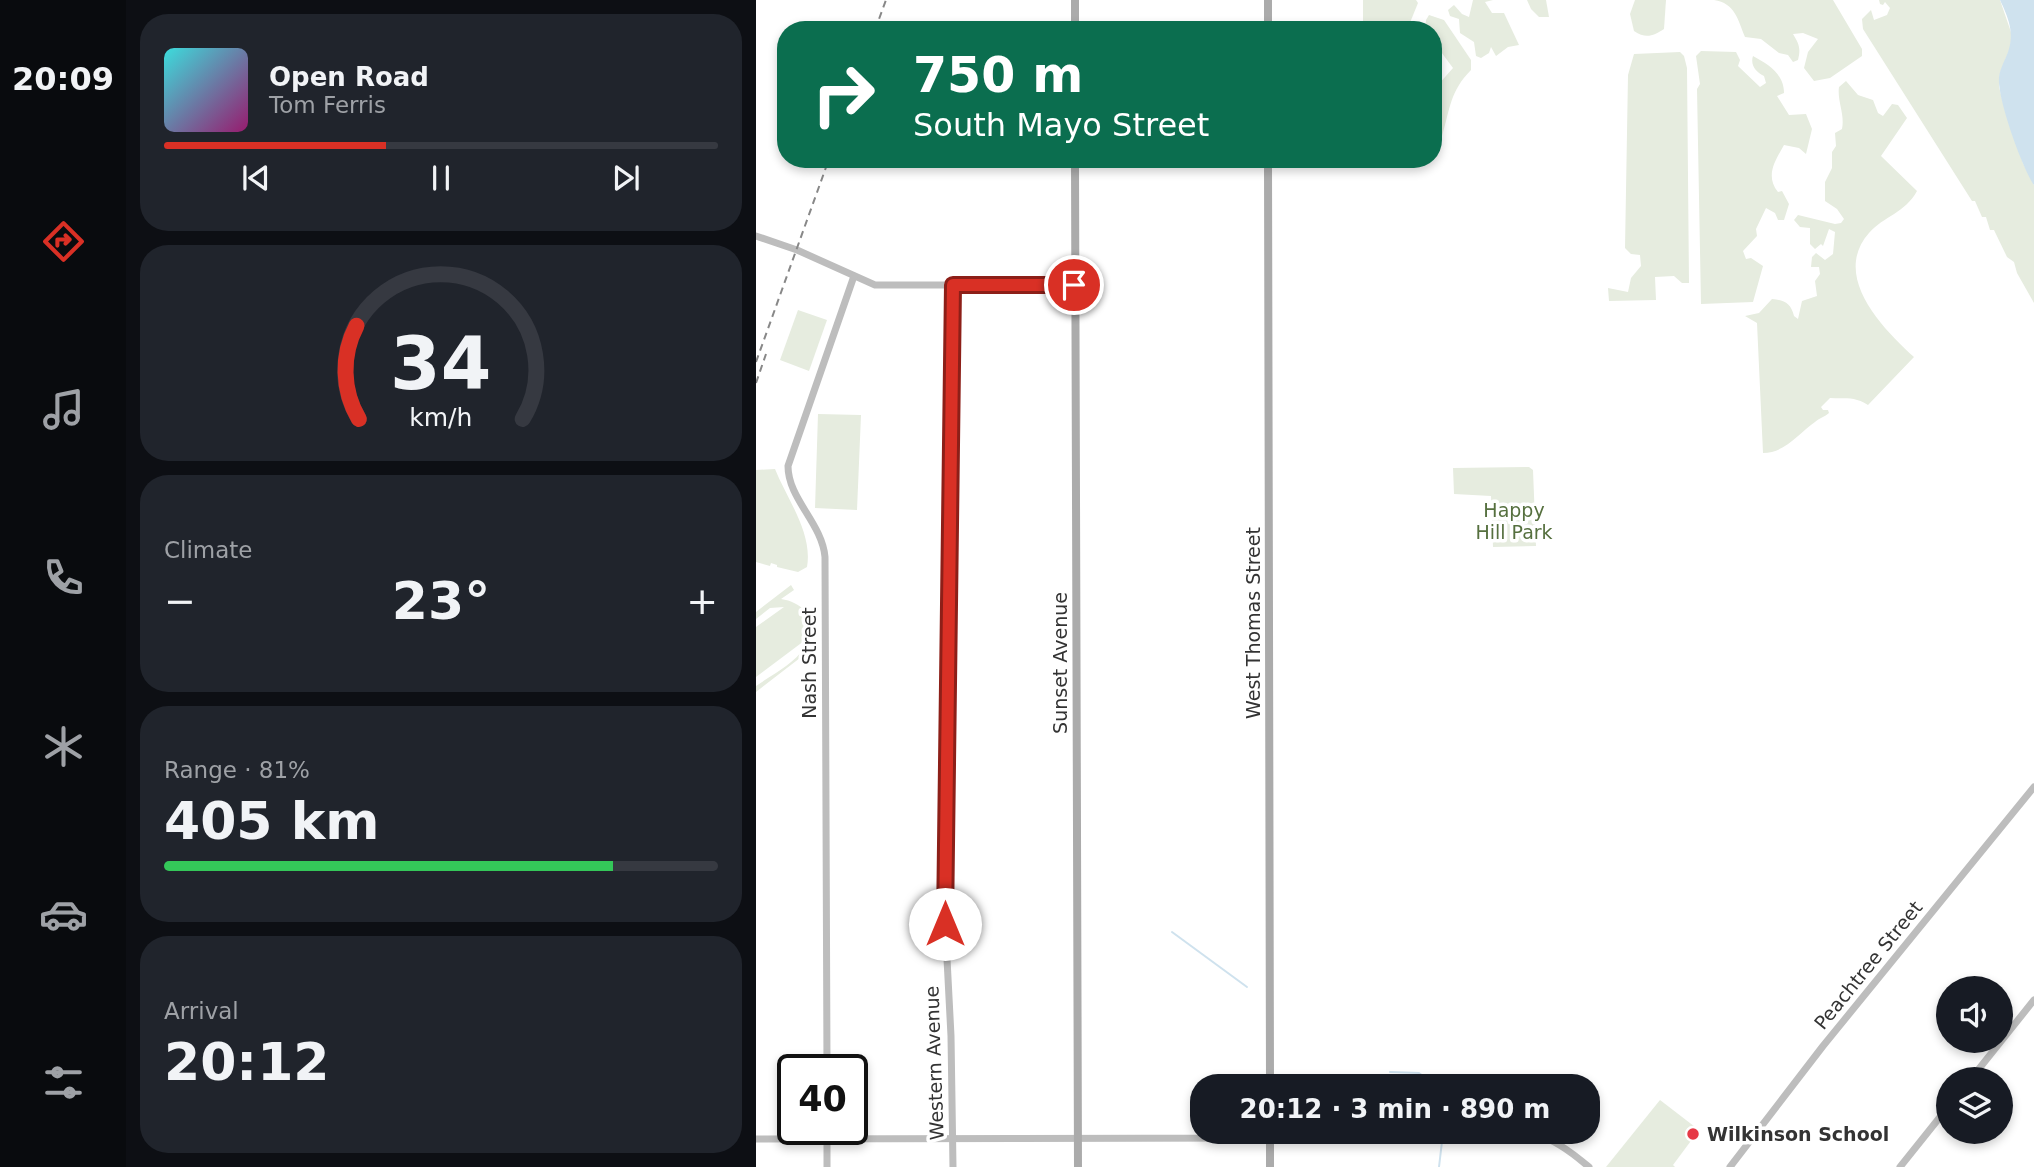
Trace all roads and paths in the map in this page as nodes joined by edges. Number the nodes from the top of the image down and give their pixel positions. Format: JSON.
{"nodes":[{"id":1,"x":1075,"y":0,"type":"edge"},
{"id":2,"x":1268,"y":0,"type":"edge"},
{"id":3,"x":1075,"y":21,"type":"edge"},
{"id":4,"x":1268,"y":21,"type":"edge"},
{"id":5,"x":1075,"y":168,"type":"edge"},
{"id":6,"x":1268,"y":168,"type":"edge"},
{"id":7,"x":756,"y":236,"type":"edge"},
{"id":8,"x":854,"y":276,"type":"junction"},
{"id":9,"x":953,"y":285,"type":"junction"},
{"id":10,"x":1074,"y":285,"type":"junction"},
{"id":11,"x":2034,"y":787,"type":"edge"},
{"id":12,"x":2034,"y":1000,"type":"edge"},
{"id":13,"x":827,"y":1054,"type":"edge"},
{"id":14,"x":1980,"y":1067,"type":"edge"},
{"id":15,"x":1270,"y":1074,"type":"edge"},
{"id":16,"x":1936,"y":1122,"type":"edge"},
{"id":17,"x":1190,"y":1136,"type":"edge"},
{"id":18,"x":868,"y":1138,"type":"edge"},
{"id":19,"x":953,"y":1138,"type":"junction"},
{"id":20,"x":1078,"y":1138,"type":"junction"},
{"id":21,"x":756,"y":1139,"type":"edge"},
{"id":22,"x":777,"y":1139,"type":"edge"},
{"id":23,"x":1270,"y":1144,"type":"edge"},
{"id":24,"x":1560,"y":1144,"type":"edge"},
{"id":25,"x":827,"y":1145,"type":"edge"},
{"id":26,"x":827,"y":1167,"type":"edge"},
{"id":27,"x":953,"y":1167,"type":"edge"},
{"id":28,"x":1078,"y":1167,"type":"edge"},
{"id":29,"x":1270,"y":1167,"type":"edge"},
{"id":30,"x":1590,"y":1167,"type":"edge"},
{"id":31,"x":1730,"y":1167,"type":"edge"},
{"id":32,"x":1900,"y":1167,"type":"edge"}],
"edges":[{"from":1,"to":3,"type":"main road"},
{"from":2,"to":4,"type":"main road"},
{"from":5,"to":10,"type":"main road","name":"Sunset Avenue"},
{"from":6,"to":15,"type":"main road","name":"West Thomas Street"},
{"from":7,"to":8,"type":"street"},
{"from":8,"to":9,"type":"street"},
{"from":8,"to":13,"type":"street","name":"Nash Street"},
{"from":9,"to":10,"type":"street"},
{"from":9,"to":19,"type":"street","name":"Western Avenue"},
{"from":10,"to":20,"type":"main road","name":"Sunset Avenue"},
{"from":11,"to":31,"type":"street","name":"Peachtree Street"},
{"from":12,"to":14,"type":"street"},
{"from":16,"to":32,"type":"street"},
{"from":17,"to":20,"type":"street"},
{"from":18,"to":19,"type":"street"},
{"from":19,"to":20,"type":"street"},
{"from":19,"to":27,"type":"street","name":"Western Avenue"},
{"from":20,"to":28,"type":"main road","name":"Sunset Avenue"},
{"from":21,"to":22,"type":"street"},
{"from":23,"to":29,"type":"main road"},
{"from":24,"to":30,"type":"street"},
{"from":25,"to":26,"type":"street"}]}
